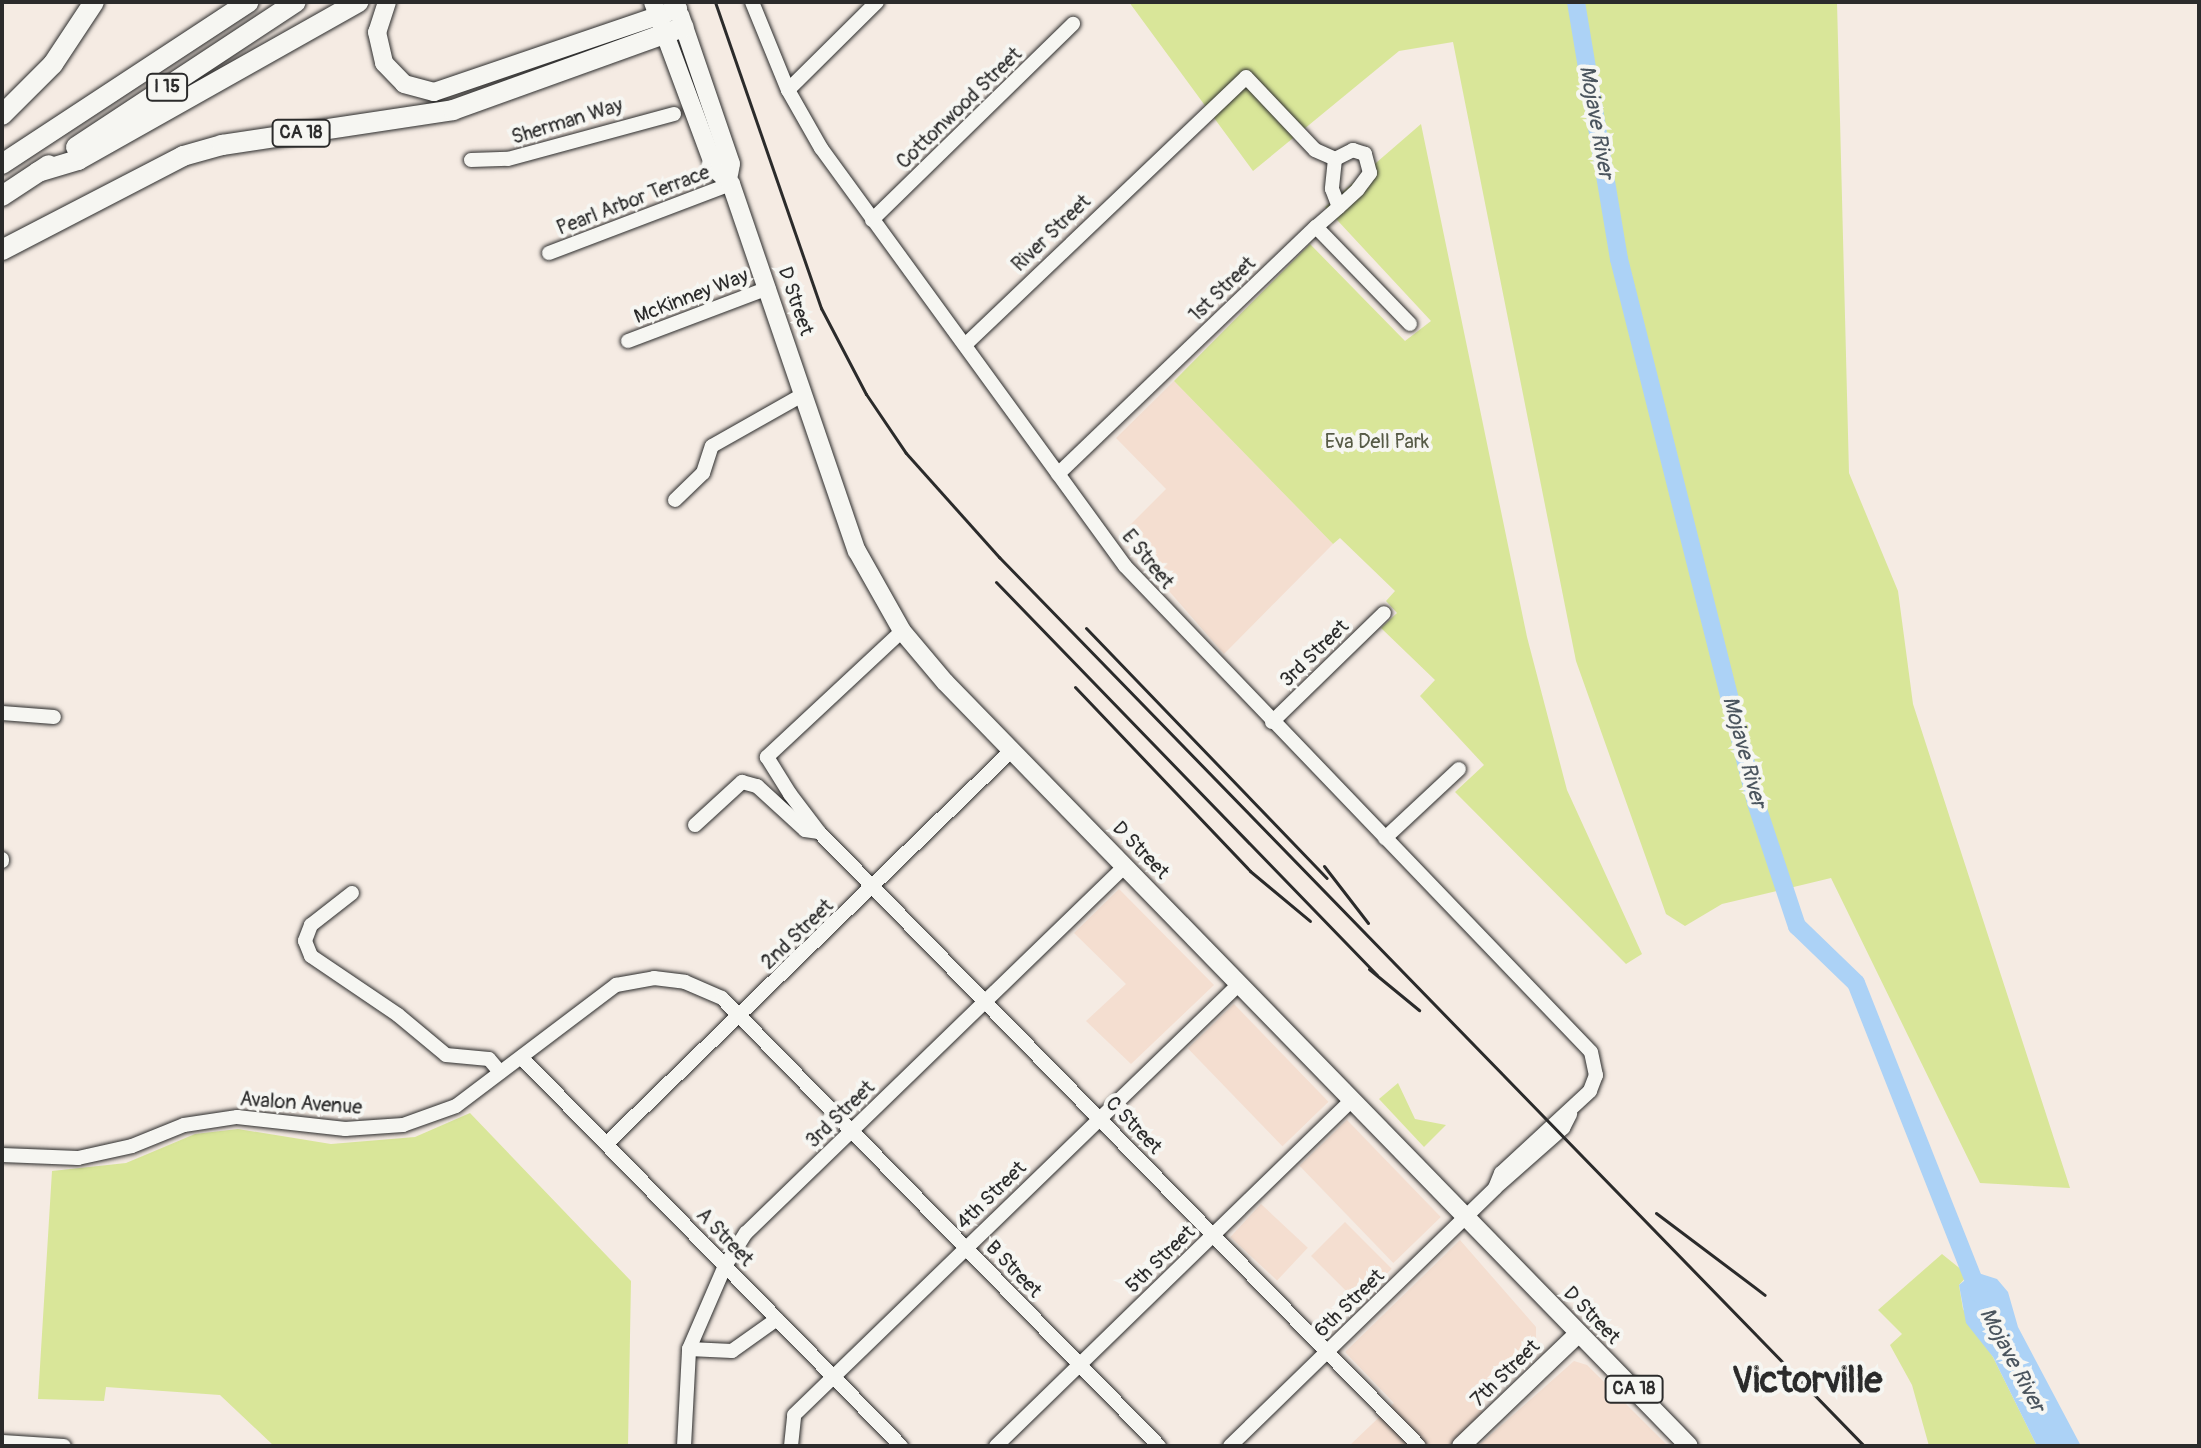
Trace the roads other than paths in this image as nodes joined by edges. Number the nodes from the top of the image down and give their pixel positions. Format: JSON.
{"nodes":[{"id":1,"x":94,"y":2,"type":"edge"},
{"id":2,"x":249,"y":2,"type":"edge"},
{"id":3,"x":296,"y":2,"type":"edge"},
{"id":4,"x":358,"y":2,"type":"edge"},
{"id":5,"x":387,"y":2,"type":"edge"},
{"id":6,"x":752,"y":2,"type":"edge"},
{"id":7,"x":877,"y":2,"type":"edge"},
{"id":8,"x":669,"y":15,"type":"edge"},
{"id":9,"x":1073,"y":24,"type":"dead end"},
{"id":10,"x":788,"y":90,"type":"junction"},
{"id":11,"x":674,"y":114,"type":"dead end"},
{"id":12,"x":2,"y":115,"type":"edge"},
{"id":13,"x":1335,"y":159,"type":"junction"},
{"id":14,"x":471,"y":160,"type":"dead end"},
{"id":15,"x":2,"y":164,"type":"edge"},
{"id":16,"x":38,"y":172,"type":"junction"},
{"id":17,"x":729,"y":182,"type":"junction"},
{"id":18,"x":2,"y":196,"type":"edge"},
{"id":19,"x":1339,"y":207,"type":"junction"},
{"id":20,"x":872,"y":220,"type":"junction"},
{"id":21,"x":1316,"y":227,"type":"junction"},
{"id":22,"x":2,"y":250,"type":"edge"},
{"id":23,"x":549,"y":253,"type":"dead end"},
{"id":24,"x":768,"y":288,"type":"junction"},
{"id":25,"x":1410,"y":324,"type":"dead end"},
{"id":26,"x":628,"y":341,"type":"dead end"},
{"id":27,"x":965,"y":345,"type":"junction"},
{"id":28,"x":804,"y":394,"type":"junction"},
{"id":29,"x":1058,"y":474,"type":"junction"},
{"id":30,"x":675,"y":500,"type":"dead end"},
{"id":31,"x":1384,"y":613,"type":"dead end"},
{"id":32,"x":902,"y":631,"type":"junction"},
{"id":33,"x":2,"y":713,"type":"edge"},
{"id":34,"x":54,"y":717,"type":"dead end"},
{"id":35,"x":1272,"y":722,"type":"junction"},
{"id":36,"x":1012,"y":750,"type":"junction"},
{"id":37,"x":1459,"y":769,"type":"dead end"},
{"id":38,"x":695,"y":825,"type":"dead end"},
{"id":39,"x":819,"y":832,"type":"junction"},
{"id":40,"x":1385,"y":838,"type":"junction"},
{"id":41,"x":1125,"y":866,"type":"junction"},
{"id":42,"x":874,"y":888,"type":"junction"},
{"id":43,"x":352,"y":893,"type":"dead end"},
{"id":44,"x":1239,"y":984,"type":"junction"},
{"id":45,"x":985,"y":1002,"type":"junction"},
{"id":46,"x":740,"y":1017,"type":"junction"},
{"id":47,"x":521,"y":1057,"type":"junction"},
{"id":48,"x":500,"y":1072,"type":"junction"},
{"id":49,"x":1596,"y":1075,"type":"joint"},
{"id":50,"x":1352,"y":1100,"type":"junction"},
{"id":51,"x":1098,"y":1117,"type":"junction"},
{"id":52,"x":852,"y":1131,"type":"junction"},
{"id":53,"x":606,"y":1144,"type":"junction"},
{"id":54,"x":2,"y":1155,"type":"edge"},
{"id":55,"x":1466,"y":1217,"type":"junction"},
{"id":56,"x":1213,"y":1235,"type":"junction"},
{"id":57,"x":966,"y":1247,"type":"junction"},
{"id":58,"x":725,"y":1266,"type":"junction"},
{"id":59,"x":777,"y":1319,"type":"junction"},
{"id":60,"x":1579,"y":1333,"type":"junction"},
{"id":61,"x":689,"y":1349,"type":"junction"},
{"id":62,"x":1327,"y":1352,"type":"junction"},
{"id":63,"x":1080,"y":1364,"type":"junction"},
{"id":64,"x":834,"y":1377,"type":"junction"},
{"id":65,"x":2,"y":1442,"type":"edge"},
{"id":66,"x":64,"y":1446,"type":"edge"},
{"id":67,"x":684,"y":1446,"type":"edge"},
{"id":68,"x":791,"y":1446,"type":"edge"},
{"id":69,"x":901,"y":1446,"type":"edge"},
{"id":70,"x":996,"y":1446,"type":"edge"},
{"id":71,"x":1159,"y":1446,"type":"edge"},
{"id":72,"x":1230,"y":1446,"type":"edge"},
{"id":73,"x":1419,"y":1446,"type":"edge"},
{"id":74,"x":1461,"y":1446,"type":"edge"},
{"id":75,"x":1689,"y":1446,"type":"edge"}],
"edges":[{"from":1,"to":12,"type":"highway"},
{"from":2,"to":15,"type":"highway","number":"I 15"},
{"from":3,"to":16,"type":"highway","number":"I 15"},
{"from":4,"to":16,"type":"highway"},
{"from":5,"to":8,"type":"main road"},
{"from":6,"to":10,"type":"street","name":"E Street"},
{"from":7,"to":10,"type":"street"},
{"from":8,"to":17,"type":"main road","name":"D Street"},
{"from":8,"to":22,"type":"highway","number":"CA 18"},
{"from":9,"to":20,"type":"street","name":"Cottonwood Street"},
{"from":10,"to":20,"type":"street","name":"E Street"},
{"from":11,"to":14,"type":"street","name":"Sherman Way"},
{"from":13,"to":19,"type":"street"},
{"from":13,"to":19,"type":"street","name":"1st Street"},
{"from":13,"to":27,"type":"street","name":"River Street"},
{"from":16,"to":18,"type":"highway","number":"I 15"},
{"from":17,"to":23,"type":"street","name":"Pearl Arbor Terrace"},
{"from":17,"to":24,"type":"main road","name":"D Street"},
{"from":19,"to":21,"type":"street","name":"1st Street"},
{"from":20,"to":27,"type":"street","name":"E Street"},
{"from":21,"to":25,"type":"street"},
{"from":21,"to":29,"type":"street","name":"1st Street"},
{"from":24,"to":26,"type":"street","name":"McKinney Way"},
{"from":24,"to":28,"type":"main road","name":"D Street"},
{"from":27,"to":29,"type":"street","name":"E Street"},
{"from":28,"to":30,"type":"street"},
{"from":28,"to":32,"type":"main road","name":"D Street"},
{"from":29,"to":35,"type":"street","name":"E Street"},
{"from":31,"to":35,"type":"street","name":"3rd Street"},
{"from":32,"to":36,"type":"main road","name":"D Street"},
{"from":32,"to":39,"type":"street"},
{"from":33,"to":34,"type":"street"},
{"from":35,"to":40,"type":"street","name":"E Street"},
{"from":36,"to":41,"type":"main road","name":"D Street"},
{"from":36,"to":42,"type":"street","name":"2nd Street"},
{"from":37,"to":40,"type":"street"},
{"from":38,"to":39,"type":"street"},
{"from":39,"to":42,"type":"street","name":"C Street"},
{"from":40,"to":49,"type":"street","name":"E Street"},
{"from":41,"to":44,"type":"main road","name":"D Street"},
{"from":41,"to":45,"type":"street","name":"3rd Street"},
{"from":42,"to":45,"type":"street","name":"C Street"},
{"from":42,"to":46,"type":"street","name":"2nd Street"},
{"from":43,"to":48,"type":"street"},
{"from":44,"to":50,"type":"main road","name":"D Street"},
{"from":44,"to":51,"type":"street","name":"4th Street"},
{"from":45,"to":51,"type":"street","name":"C Street"},
{"from":45,"to":52,"type":"street","name":"3rd Street"},
{"from":46,"to":47,"type":"street","name":"Avalon Avenue"},
{"from":46,"to":52,"type":"street","name":"B Street"},
{"from":46,"to":53,"type":"street","name":"2nd Street"},
{"from":47,"to":48,"type":"street","name":"Avalon Avenue"},
{"from":47,"to":53,"type":"street","name":"A Street"},
{"from":48,"to":54,"type":"street","name":"Avalon Avenue"},
{"from":49,"to":55,"type":"street","name":"6th Street"},
{"from":50,"to":55,"type":"main road","name":"D Street"},
{"from":50,"to":56,"type":"street","name":"5th Street"},
{"from":51,"to":56,"type":"street","name":"C Street"},
{"from":51,"to":57,"type":"street","name":"4th Street"},
{"from":52,"to":57,"type":"street","name":"B Street"},
{"from":52,"to":58,"type":"street","name":"3rd Street"},
{"from":53,"to":58,"type":"street","name":"A Street"},
{"from":55,"to":60,"type":"main road","name":"D Street"},
{"from":55,"to":62,"type":"street","name":"6th Street"},
{"from":56,"to":62,"type":"street","name":"C Street"},
{"from":56,"to":63,"type":"street","name":"5th Street"},
{"from":57,"to":63,"type":"street","name":"B Street"},
{"from":57,"to":64,"type":"street","name":"4th Street"},
{"from":58,"to":59,"type":"street","name":"A Street"},
{"from":58,"to":61,"type":"street","name":"3rd Street"},
{"from":59,"to":61,"type":"street"},
{"from":59,"to":64,"type":"street","name":"A Street"},
{"from":60,"to":74,"type":"main road","name":"7th Street"},
{"from":60,"to":75,"type":"main road","name":"D Street","number":"CA 18"},
{"from":61,"to":67,"type":"street","name":"3rd Street"},
{"from":62,"to":72,"type":"street","name":"6th Street"},
{"from":62,"to":73,"type":"street","name":"C Street"},
{"from":63,"to":70,"type":"street","name":"5th Street"},
{"from":63,"to":71,"type":"street","name":"B Street"},
{"from":64,"to":68,"type":"street","name":"4th Street"},
{"from":64,"to":69,"type":"street","name":"A Street"},
{"from":65,"to":66,"type":"street"}]}
